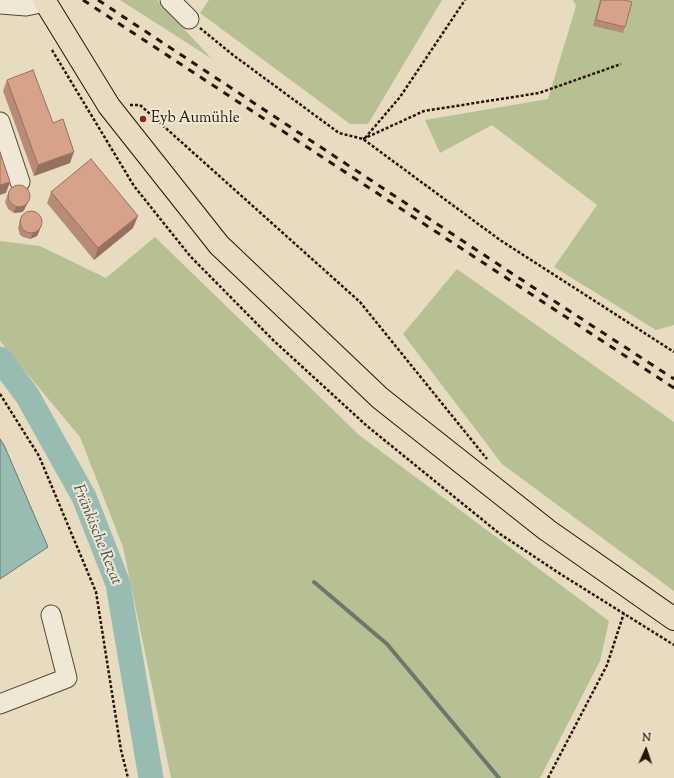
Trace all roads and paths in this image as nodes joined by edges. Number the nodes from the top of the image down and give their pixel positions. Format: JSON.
{"nodes":[{"id":1,"x":170,"y":0,"type":"edge"},
{"id":2,"x":465,"y":0,"type":"edge"},
{"id":3,"x":45,"y":1,"type":"edge"},
{"id":4,"x":0,"y":4,"type":"edge"},
{"id":5,"x":188,"y":19,"type":"joint"},
{"id":6,"x":621,"y":64,"type":"dead end"},
{"id":7,"x":109,"y":106,"type":"junction"},
{"id":8,"x":0,"y":122,"type":"edge"},
{"id":9,"x":363,"y":139,"type":"junction"},
{"id":10,"x":20,"y":182,"type":"dead end"},
{"id":11,"x":674,"y":352,"type":"edge"},
{"id":12,"x":0,"y":394,"type":"edge"},
{"id":13,"x":488,"y":460,"type":"dead end"},
{"id":14,"x":624,"y":613,"type":"dead end"},
{"id":15,"x":51,"y":615,"type":"dead end"},
{"id":16,"x":674,"y":619,"type":"edge"},
{"id":17,"x":0,"y":704,"type":"edge"},
{"id":18,"x":128,"y":778,"type":"edge"},
{"id":19,"x":548,"y":778,"type":"edge"}],
"edges":[{"from":1,"to":5,"type":"street"},
{"from":2,"to":9,"type":"path"},
{"from":3,"to":4,"type":"street"},
{"from":3,"to":7,"type":"main road"},
{"from":5,"to":9,"type":"path"},
{"from":6,"to":9,"type":"path"},
{"from":7,"to":13,"type":"path"},
{"from":7,"to":16,"type":"main road"},
{"from":8,"to":10,"type":"street"},
{"from":9,"to":11,"type":"path"},
{"from":12,"to":18,"type":"path"},
{"from":14,"to":19,"type":"path"},
{"from":15,"to":17,"type":"street"}]}
